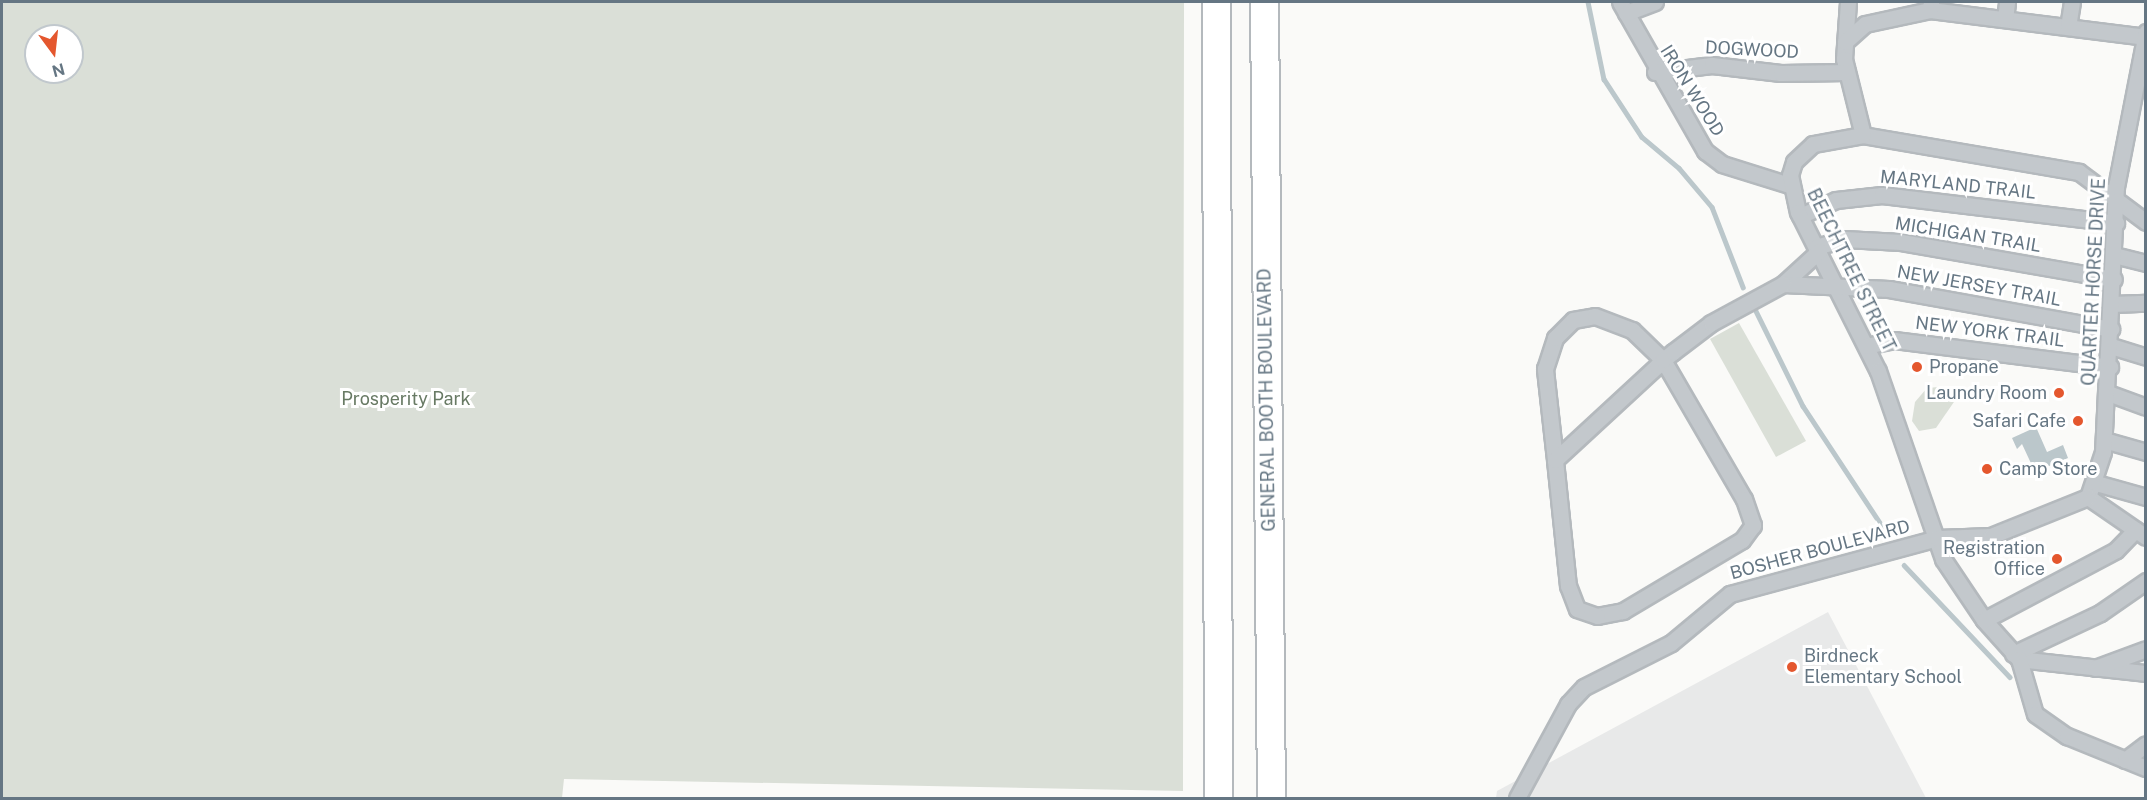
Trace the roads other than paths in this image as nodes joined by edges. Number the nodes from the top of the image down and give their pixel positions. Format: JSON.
{"nodes":[{"id":1,"x":1216,"y":2,"type":"edge"},
{"id":2,"x":1264,"y":2,"type":"edge"},
{"id":3,"x":1655,"y":2,"type":"edge"},
{"id":4,"x":1848,"y":2,"type":"edge"},
{"id":5,"x":2007,"y":2,"type":"edge"},
{"id":6,"x":2072,"y":2,"type":"edge"},
{"id":7,"x":1931,"y":6,"type":"edge"},
{"id":8,"x":1623,"y":7,"type":"edge"},
{"id":9,"x":2005,"y":19,"type":"junction"},
{"id":10,"x":2068,"y":27,"type":"junction"},
{"id":11,"x":2145,"y":35,"type":"edge"},
{"id":12,"x":1845,"y":42,"type":"junction"},
{"id":13,"x":1655,"y":72,"type":"junction"},
{"id":14,"x":1847,"y":72,"type":"junction"},
{"id":15,"x":2138,"y":111,"type":"edge"},
{"id":16,"x":1863,"y":135,"type":"junction"},
{"id":17,"x":1789,"y":185,"type":"junction"},
{"id":18,"x":2116,"y":205,"type":"junction"},
{"id":19,"x":1800,"y":216,"type":"junction"},
{"id":20,"x":2145,"y":222,"type":"edge"},
{"id":21,"x":2116,"y":223,"type":"junction"},
{"id":22,"x":1818,"y":249,"type":"junction"},
{"id":23,"x":2114,"y":255,"type":"junction"},
{"id":24,"x":2145,"y":263,"type":"edge"},
{"id":25,"x":2114,"y":279,"type":"junction"},
{"id":26,"x":1784,"y":284,"type":"junction"},
{"id":27,"x":1840,"y":290,"type":"junction"},
{"id":28,"x":2145,"y":303,"type":"edge"},
{"id":29,"x":2112,"y":304,"type":"junction"},
{"id":30,"x":2112,"y":329,"type":"junction"},
{"id":31,"x":1866,"y":346,"type":"junction"},
{"id":32,"x":2110,"y":346,"type":"junction"},
{"id":33,"x":2145,"y":357,"type":"edge"},
{"id":34,"x":1663,"y":360,"type":"junction"},
{"id":35,"x":2109,"y":367,"type":"junction"},
{"id":36,"x":2108,"y":393,"type":"junction"},
{"id":37,"x":2145,"y":407,"type":"edge"},
{"id":38,"x":2104,"y":440,"type":"junction"},
{"id":39,"x":2145,"y":452,"type":"edge"},
{"id":40,"x":1555,"y":460,"type":"junction"},
{"id":41,"x":2097,"y":483,"type":"junction"},
{"id":42,"x":2088,"y":497,"type":"junction"},
{"id":43,"x":2145,"y":497,"type":"edge"},
{"id":44,"x":2140,"y":534,"type":"edge"},
{"id":45,"x":1937,"y":538,"type":"junction"},
{"id":46,"x":2145,"y":581,"type":"edge"},
{"id":47,"x":1984,"y":620,"type":"junction"},
{"id":48,"x":2145,"y":649,"type":"edge"},
{"id":49,"x":2016,"y":656,"type":"junction"},
{"id":50,"x":2090,"y":670,"type":"junction"},
{"id":51,"x":2145,"y":673,"type":"edge"},
{"id":52,"x":2145,"y":744,"type":"edge"},
{"id":53,"x":2125,"y":760,"type":"junction"},
{"id":54,"x":2145,"y":768,"type":"edge"},
{"id":55,"x":1218,"y":798,"type":"edge"},
{"id":56,"x":1271,"y":798,"type":"edge"},
{"id":57,"x":1516,"y":798,"type":"edge"}],
"edges":[{"from":1,"to":55,"type":"highway"},
{"from":2,"to":56,"type":"highway","name":"GENERAL BOOTH BOULEVARD"},
{"from":3,"to":8,"type":"street"},
{"from":4,"to":12,"type":"street"},
{"from":5,"to":9,"type":"street"},
{"from":6,"to":10,"type":"street"},
{"from":7,"to":9,"type":"street"},
{"from":7,"to":12,"type":"street"},
{"from":8,"to":13,"type":"street","name":"IRON WOOD"},
{"from":9,"to":10,"type":"street"},
{"from":10,"to":11,"type":"street"},
{"from":11,"to":15,"type":"street","name":"QUARTER HORSE DRIVE"},
{"from":12,"to":14,"type":"street"},
{"from":13,"to":14,"type":"street","name":"DOGWOOD"},
{"from":13,"to":17,"type":"street","name":"IRON WOOD"},
{"from":14,"to":16,"type":"street"},
{"from":15,"to":18,"type":"street","name":"QUARTER HORSE DRIVE"},
{"from":16,"to":17,"type":"street","name":"BEECHTREE STREET"},
{"from":16,"to":18,"type":"street","name":"BEECHTREE STREET"},
{"from":17,"to":19,"type":"street","name":"BEECHTREE STREET"},
{"from":18,"to":20,"type":"street","name":"BEECHTREE STREET"},
{"from":18,"to":21,"type":"street","name":"QUARTER HORSE DRIVE"},
{"from":19,"to":21,"type":"street","name":"MARYLAND TRAIL"},
{"from":19,"to":22,"type":"street","name":"BEECHTREE STREET"},
{"from":21,"to":23,"type":"street","name":"QUARTER HORSE DRIVE"},
{"from":22,"to":25,"type":"street","name":"MICHIGAN TRAIL"},
{"from":22,"to":26,"type":"street"},
{"from":22,"to":27,"type":"street","name":"BEECHTREE STREET"},
{"from":23,"to":24,"type":"street"},
{"from":23,"to":25,"type":"street","name":"QUARTER HORSE DRIVE"},
{"from":25,"to":29,"type":"street","name":"QUARTER HORSE DRIVE"},
{"from":26,"to":27,"type":"street","name":"NEW JERSEY TRAIL"},
{"from":26,"to":34,"type":"street"},
{"from":27,"to":30,"type":"street","name":"NEW JERSEY TRAIL"},
{"from":27,"to":31,"type":"street","name":"BEECHTREE STREET"},
{"from":28,"to":29,"type":"street"},
{"from":29,"to":30,"type":"street","name":"QUARTER HORSE DRIVE"},
{"from":30,"to":32,"type":"street","name":"QUARTER HORSE DRIVE"},
{"from":31,"to":35,"type":"street","name":"NEW YORK TRAIL"},
{"from":31,"to":45,"type":"street","name":"BEECHTREE STREET"},
{"from":32,"to":33,"type":"street"},
{"from":32,"to":35,"type":"street","name":"QUARTER HORSE DRIVE"},
{"from":34,"to":40,"type":"street"},
{"from":34,"to":40,"type":"street"},
{"from":34,"to":40,"type":"street"},
{"from":35,"to":36,"type":"street","name":"QUARTER HORSE DRIVE"},
{"from":36,"to":37,"type":"street"},
{"from":36,"to":38,"type":"street","name":"QUARTER HORSE DRIVE"},
{"from":38,"to":39,"type":"street"},
{"from":38,"to":41,"type":"street","name":"QUARTER HORSE DRIVE"},
{"from":41,"to":42,"type":"street","name":"QUARTER HORSE DRIVE"},
{"from":41,"to":43,"type":"street"},
{"from":42,"to":44,"type":"street"},
{"from":42,"to":45,"type":"street"},
{"from":44,"to":47,"type":"street"},
{"from":45,"to":47,"type":"street","name":"BEECHTREE STREET"},
{"from":45,"to":57,"type":"street","name":"BOSHER BOULEVARD"},
{"from":46,"to":49,"type":"street"},
{"from":47,"to":49,"type":"street","name":"BEECHTREE STREET"},
{"from":48,"to":50,"type":"street"},
{"from":49,"to":50,"type":"street"},
{"from":49,"to":53,"type":"street"},
{"from":50,"to":51,"type":"street"},
{"from":52,"to":53,"type":"street"},
{"from":53,"to":54,"type":"street"}]}
